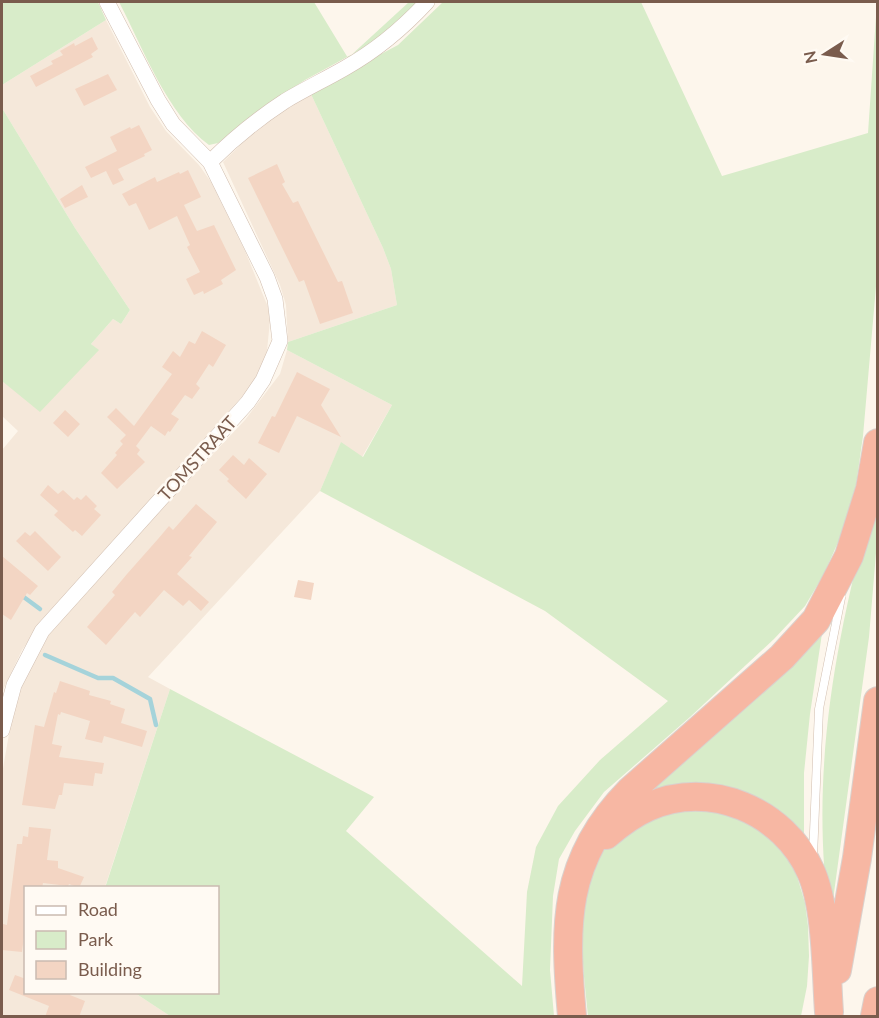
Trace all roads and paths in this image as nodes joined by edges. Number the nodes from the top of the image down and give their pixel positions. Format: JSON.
{"nodes":[{"id":1,"x":107,"y":2,"type":"edge"},
{"id":2,"x":427,"y":2,"type":"edge"},
{"id":3,"x":210,"y":162,"type":"junction"},
{"id":4,"x":878,"y":443,"type":"edge"},
{"id":5,"x":849,"y":556,"type":"junction"},
{"id":6,"x":878,"y":701,"type":"edge"},
{"id":7,"x":2,"y":730,"type":"edge"},
{"id":8,"x":589,"y":850,"type":"junction"},
{"id":9,"x":812,"y":873,"type":"junction"},
{"id":10,"x":878,"y":1001,"type":"edge"},
{"id":11,"x":829,"y":1014,"type":"edge"},
{"id":12,"x":572,"y":1017,"type":"edge"},
{"id":13,"x":875,"y":1017,"type":"edge"}],
"edges":[{"from":1,"to":3,"type":"street","name":"TOMSTRAAT"},
{"from":2,"to":3,"type":"street"},
{"from":3,"to":7,"type":"street","name":"TOMSTRAAT"},
{"from":4,"to":5,"type":"highway"},
{"from":5,"to":8,"type":"highway"},
{"from":5,"to":9,"type":"lane"},
{"from":6,"to":11,"type":"highway"},
{"from":8,"to":9,"type":"highway"},
{"from":8,"to":12,"type":"highway"},
{"from":9,"to":11,"type":"highway"},
{"from":10,"to":13,"type":"highway"}]}
